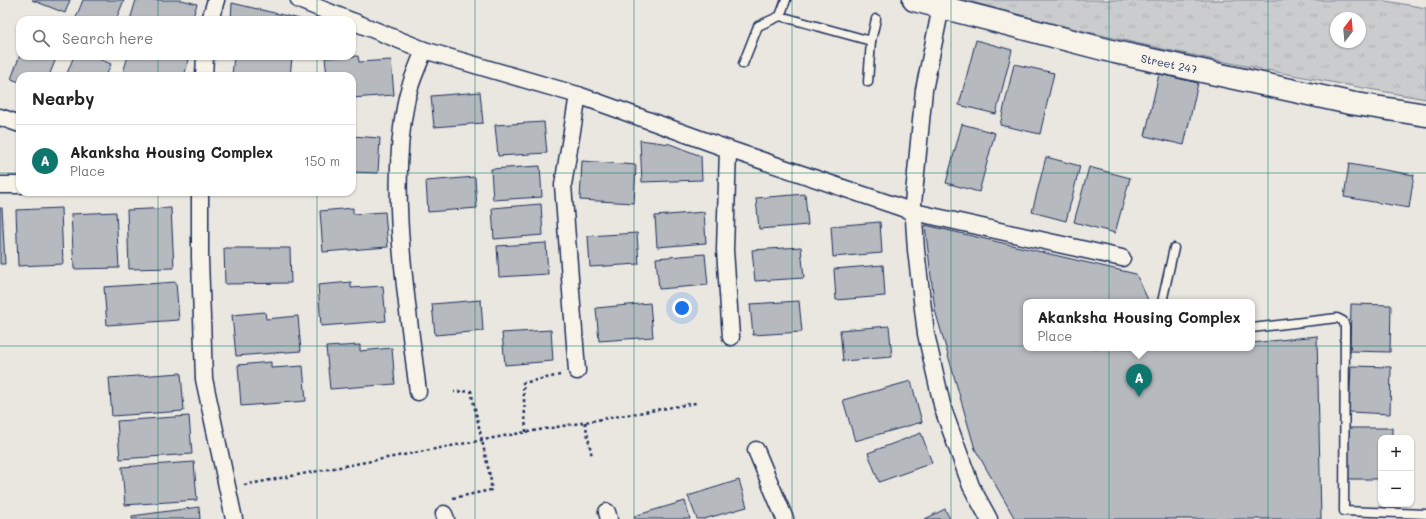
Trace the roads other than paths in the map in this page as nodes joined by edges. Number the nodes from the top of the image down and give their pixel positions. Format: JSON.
{"nodes":[{"id":1,"x":216,"y":0,"type":"edge"},
{"id":2,"x":299,"y":0,"type":"edge"},
{"id":3,"x":786,"y":0,"type":"edge"},
{"id":4,"x":914,"y":0,"type":"edge"},
{"id":5,"x":942,"y":7,"type":"junction"},
{"id":6,"x":211,"y":16,"type":"edge"},
{"id":7,"x":339,"y":16,"type":"edge"},
{"id":8,"x":780,"y":16,"type":"junction"},
{"id":9,"x":876,"y":20,"type":"dead end"},
{"id":10,"x":356,"y":23,"type":"edge"},
{"id":11,"x":871,"y":41,"type":"junction"},
{"id":12,"x":424,"y":50,"type":"junction"},
{"id":13,"x":205,"y":60,"type":"edge"},
{"id":14,"x":743,"y":64,"type":"dead end"},
{"id":15,"x":204,"y":72,"type":"edge"},
{"id":16,"x":868,"y":82,"type":"dead end"},
{"id":17,"x":578,"y":95,"type":"junction"},
{"id":18,"x":1426,"y":115,"type":"edge"},
{"id":19,"x":0,"y":117,"type":"edge"},
{"id":20,"x":16,"y":123,"type":"edge"},
{"id":21,"x":728,"y":149,"type":"junction"},
{"id":22,"x":0,"y":185,"type":"edge"},
{"id":23,"x":16,"y":185,"type":"edge"},
{"id":24,"x":200,"y":196,"type":"edge"},
{"id":25,"x":914,"y":212,"type":"junction"},
{"id":26,"x":1174,"y":248,"type":"dead end"},
{"id":27,"x":1122,"y":258,"type":"dead end"},
{"id":28,"x":1163,"y":299,"type":"edge"},
{"id":29,"x":1255,"y":328,"type":"edge"},
{"id":30,"x":731,"y":337,"type":"dead end"},
{"id":31,"x":577,"y":371,"type":"road end"},
{"id":32,"x":418,"y":392,"type":"dead end"},
{"id":33,"x":756,"y":450,"type":"dead end"},
{"id":34,"x":1426,"y":514,"type":"edge"},
{"id":35,"x":234,"y":519,"type":"edge"},
{"id":36,"x":785,"y":519,"type":"edge"},
{"id":37,"x":989,"y":519,"type":"edge"}],
"edges":[{"from":1,"to":6,"type":"street"},
{"from":2,"to":7,"type":"street"},
{"from":3,"to":8,"type":"lane"},
{"from":4,"to":5,"type":"street","name":"Street 247"},
{"from":5,"to":18,"type":"street","name":"Street 247"},
{"from":5,"to":25,"type":"street"},
{"from":8,"to":11,"type":"lane"},
{"from":8,"to":14,"type":"lane"},
{"from":9,"to":11,"type":"lane"},
{"from":10,"to":12,"type":"street"},
{"from":11,"to":16,"type":"lane"},
{"from":12,"to":17,"type":"street"},
{"from":12,"to":32,"type":"street"},
{"from":13,"to":15,"type":"street"},
{"from":17,"to":21,"type":"street"},
{"from":17,"to":31,"type":"street"},
{"from":19,"to":20,"type":"street"},
{"from":21,"to":25,"type":"street"},
{"from":21,"to":30,"type":"street"},
{"from":22,"to":23,"type":"street"},
{"from":24,"to":35,"type":"street"},
{"from":25,"to":27,"type":"street"},
{"from":25,"to":37,"type":"street"},
{"from":26,"to":28,"type":"lane"},
{"from":29,"to":34,"type":"lane"},
{"from":33,"to":36,"type":"street"}]}
